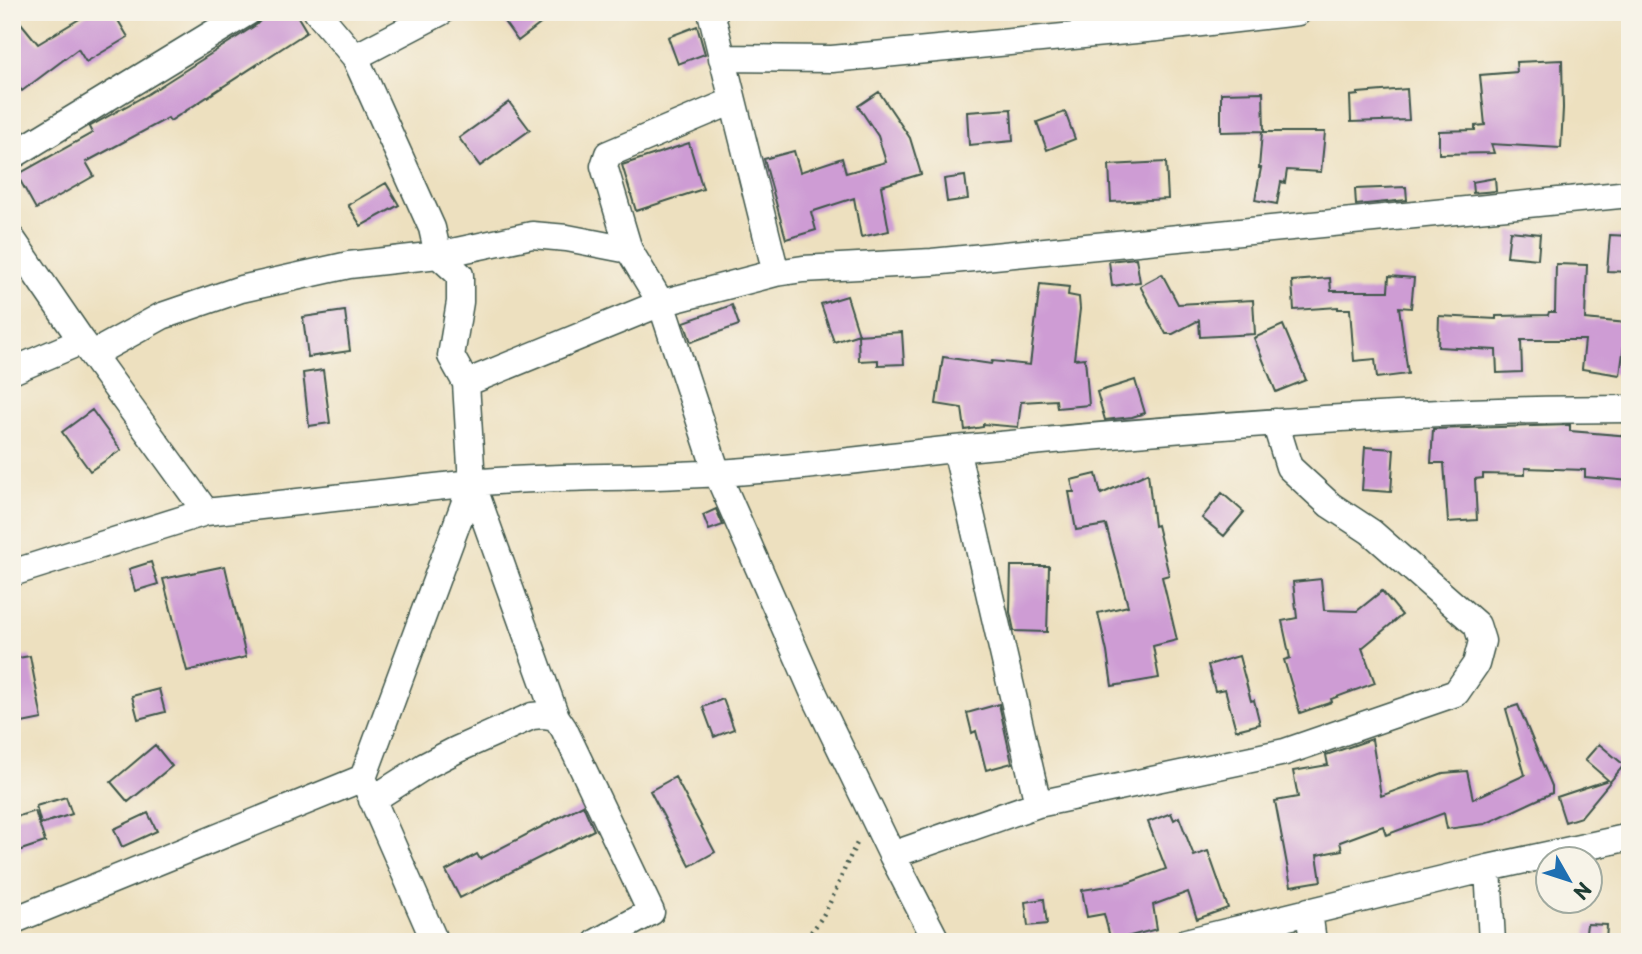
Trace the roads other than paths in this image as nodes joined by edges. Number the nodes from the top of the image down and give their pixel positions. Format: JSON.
{"nodes":[{"id":1,"x":248,"y":12,"type":"edge"},
{"id":2,"x":317,"y":12,"type":"edge"},
{"id":3,"x":441,"y":12,"type":"edge"},
{"id":4,"x":711,"y":12,"type":"edge"},
{"id":5,"x":1298,"y":12,"type":"edge"},
{"id":6,"x":1154,"y":20,"type":"edge"},
{"id":7,"x":355,"y":57,"type":"junction"},
{"id":8,"x":722,"y":58,"type":"junction"},
{"id":9,"x":733,"y":102,"type":"junction"},
{"id":10,"x":12,"y":156,"type":"edge"},
{"id":11,"x":1630,"y":194,"type":"edge"},
{"id":12,"x":12,"y":239,"type":"edge"},
{"id":13,"x":629,"y":250,"type":"junction"},
{"id":14,"x":439,"y":255,"type":"junction"},
{"id":15,"x":776,"y":273,"type":"junction"},
{"id":16,"x":661,"y":303,"type":"junction"},
{"id":17,"x":88,"y":347,"type":"junction"},
{"id":18,"x":12,"y":372,"type":"edge"},
{"id":19,"x":466,"y":383,"type":"junction"},
{"id":20,"x":1630,"y":409,"type":"edge"},
{"id":21,"x":1275,"y":422,"type":"junction"},
{"id":22,"x":956,"y":449,"type":"junction"},
{"id":23,"x":718,"y":474,"type":"junction"},
{"id":24,"x":472,"y":483,"type":"junction"},
{"id":25,"x":206,"y":512,"type":"junction"},
{"id":26,"x":12,"y":573,"type":"edge"},
{"id":27,"x":556,"y":717,"type":"junction"},
{"id":28,"x":368,"y":789,"type":"junction"},
{"id":29,"x":1038,"y":804,"type":"junction"},
{"id":30,"x":1630,"y":837,"type":"edge"},
{"id":31,"x":892,"y":855,"type":"junction"},
{"id":32,"x":1488,"y":867,"type":"junction"},
{"id":33,"x":1309,"y":911,"type":"junction"},
{"id":34,"x":12,"y":921,"type":"edge"},
{"id":35,"x":435,"y":942,"type":"edge"},
{"id":36,"x":597,"y":942,"type":"edge"},
{"id":37,"x":937,"y":942,"type":"edge"},
{"id":38,"x":1186,"y":942,"type":"edge"},
{"id":39,"x":1313,"y":942,"type":"edge"},
{"id":40,"x":1492,"y":942,"type":"edge"}],
"edges":[{"from":1,"to":10,"type":"street"},
{"from":2,"to":7,"type":"street"},
{"from":3,"to":7,"type":"street"},
{"from":4,"to":8,"type":"street"},
{"from":5,"to":6,"type":"street"},
{"from":6,"to":8,"type":"street"},
{"from":7,"to":14,"type":"street"},
{"from":8,"to":9,"type":"street"},
{"from":9,"to":13,"type":"street"},
{"from":9,"to":15,"type":"street"},
{"from":11,"to":15,"type":"street"},
{"from":12,"to":17,"type":"street"},
{"from":13,"to":14,"type":"street"},
{"from":13,"to":16,"type":"street"},
{"from":14,"to":17,"type":"street"},
{"from":14,"to":19,"type":"street"},
{"from":15,"to":16,"type":"street"},
{"from":16,"to":19,"type":"street"},
{"from":16,"to":23,"type":"street"},
{"from":17,"to":18,"type":"street"},
{"from":17,"to":25,"type":"street"},
{"from":19,"to":24,"type":"street"},
{"from":20,"to":21,"type":"street"},
{"from":21,"to":22,"type":"street"},
{"from":21,"to":29,"type":"street"},
{"from":22,"to":23,"type":"street"},
{"from":22,"to":29,"type":"street"},
{"from":23,"to":24,"type":"street"},
{"from":23,"to":31,"type":"street"},
{"from":24,"to":25,"type":"street"},
{"from":24,"to":27,"type":"street"},
{"from":24,"to":28,"type":"street"},
{"from":25,"to":26,"type":"street"},
{"from":27,"to":28,"type":"street"},
{"from":27,"to":36,"type":"street"},
{"from":28,"to":34,"type":"street"},
{"from":28,"to":35,"type":"street"},
{"from":29,"to":31,"type":"street"},
{"from":30,"to":32,"type":"street"},
{"from":31,"to":37,"type":"street"},
{"from":32,"to":33,"type":"street"},
{"from":32,"to":40,"type":"street"},
{"from":33,"to":38,"type":"street"},
{"from":33,"to":39,"type":"street"}]}
